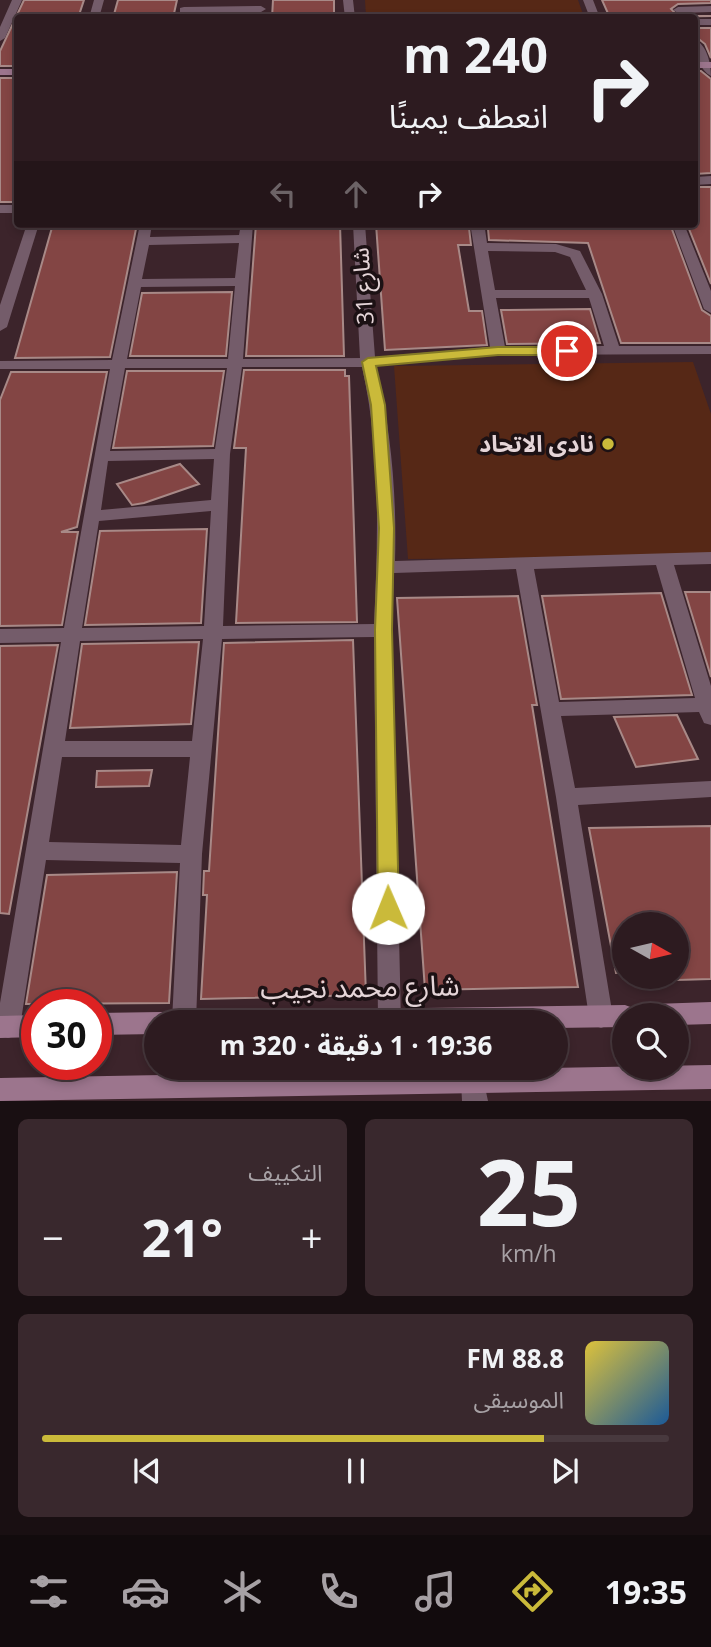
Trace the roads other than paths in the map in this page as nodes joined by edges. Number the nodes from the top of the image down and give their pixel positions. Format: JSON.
{"nodes":[{"id":1,"x":15,"y":3,"type":"edge"},
{"id":2,"x":0,"y":7,"type":"edge"},
{"id":3,"x":185,"y":9,"type":"edge"},
{"id":4,"x":261,"y":9,"type":"edge"},
{"id":5,"x":677,"y":9,"type":"edge"},
{"id":6,"x":711,"y":9,"type":"edge"},
{"id":7,"x":1,"y":32,"type":"edge"},
{"id":8,"x":698,"y":47,"type":"edge"},
{"id":9,"x":710,"y":68,"type":"edge"},
{"id":10,"x":32,"y":228,"type":"edge"},
{"id":11,"x":145,"y":228,"type":"edge"},
{"id":12,"x":359,"y":228,"type":"edge"},
{"id":13,"x":680,"y":228,"type":"edge"},
{"id":14,"x":478,"y":229,"type":"dead end"},
{"id":15,"x":246,"y":232,"type":"edge"},
{"id":16,"x":143,"y":241,"type":"junction"},
{"id":17,"x":483,"y":247,"type":"junction"},
{"id":18,"x":241,"y":282,"type":"junction"},
{"id":19,"x":135,"y":283,"type":"junction"},
{"id":20,"x":487,"y":294,"type":"junction"},
{"id":21,"x":595,"y":294,"type":"junction"},
{"id":22,"x":711,"y":309,"type":"edge"},
{"id":23,"x":0,"y":327,"type":"edge"},
{"id":24,"x":711,"y":350,"type":"edge"},
{"id":25,"x":498,"y":351,"type":"junction"},
{"id":26,"x":613,"y":351,"type":"junction"},
{"id":27,"x":235,"y":362,"type":"junction"},
{"id":28,"x":368,"y":362,"type":"junction"},
{"id":29,"x":118,"y":363,"type":"junction"},
{"id":30,"x":0,"y":365,"type":"edge"},
{"id":31,"x":222,"y":454,"type":"junction"},
{"id":32,"x":101,"y":456,"type":"junction"},
{"id":33,"x":221,"y":505,"type":"junction"},
{"id":34,"x":93,"y":516,"type":"junction"},
{"id":35,"x":711,"y":558,"type":"edge"},
{"id":36,"x":663,"y":559,"type":"junction"},
{"id":37,"x":524,"y":563,"type":"junction"},
{"id":38,"x":385,"y":567,"type":"junction"},
{"id":39,"x":383,"y":630,"type":"junction"},
{"id":40,"x":213,"y":632,"type":"junction"},
{"id":41,"x":0,"y":636,"type":"edge"},
{"id":42,"x":71,"y":636,"type":"junction"},
{"id":43,"x":551,"y":709,"type":"junction"},
{"id":44,"x":709,"y":711,"type":"edge"},
{"id":45,"x":54,"y":749,"type":"junction"},
{"id":46,"x":201,"y":749,"type":"junction"},
{"id":47,"x":711,"y":789,"type":"edge"},
{"id":48,"x":566,"y":797,"type":"junction"},
{"id":49,"x":35,"y":851,"type":"junction"},
{"id":50,"x":191,"y":854,"type":"junction"},
{"id":51,"x":184,"y":1010,"type":"edge"},
{"id":52,"x":390,"y":1010,"type":"edge"},
{"id":53,"x":612,"y":1012,"type":"edge"},
{"id":54,"x":711,"y":1013,"type":"edge"},
{"id":55,"x":689,"y":1014,"type":"edge"},
{"id":56,"x":568,"y":1017,"type":"edge"},
{"id":57,"x":612,"y":1017,"type":"edge"},
{"id":58,"x":144,"y":1022,"type":"edge"},
{"id":59,"x":112,"y":1023,"type":"edge"},
{"id":60,"x":4,"y":1027,"type":"edge"},
{"id":61,"x":711,"y":1077,"type":"edge"},
{"id":62,"x":0,"y":1090,"type":"edge"},
{"id":63,"x":474,"y":1091,"type":"edge"},
{"id":64,"x":81,"y":1095,"type":"edge"}],
"edges":[{"from":1,"to":2,"type":"street"},
{"from":1,"to":7,"type":"street"},
{"from":3,"to":4,"type":"street"},
{"from":5,"to":6,"type":"street"},
{"from":8,"to":9,"type":"street"},
{"from":10,"to":23,"type":"street"},
{"from":11,"to":16,"type":"street"},
{"from":12,"to":28,"type":"street","name":"شارع 31"},
{"from":13,"to":22,"type":"street"},
{"from":14,"to":17,"type":"street"},
{"from":15,"to":16,"type":"street"},
{"from":15,"to":18,"type":"street"},
{"from":16,"to":19,"type":"street"},
{"from":17,"to":20,"type":"street"},
{"from":17,"to":21,"type":"street"},
{"from":18,"to":19,"type":"street"},
{"from":18,"to":27,"type":"street"},
{"from":19,"to":29,"type":"street"},
{"from":20,"to":21,"type":"street"},
{"from":20,"to":25,"type":"street"},
{"from":21,"to":26,"type":"street"},
{"from":24,"to":26,"type":"street"},
{"from":25,"to":26,"type":"street"},
{"from":25,"to":28,"type":"street"},
{"from":27,"to":28,"type":"street"},
{"from":27,"to":29,"type":"street"},
{"from":27,"to":31,"type":"street"},
{"from":28,"to":38,"type":"street","name":"شارع 31"},
{"from":29,"to":30,"type":"street"},
{"from":29,"to":32,"type":"street"},
{"from":31,"to":32,"type":"street"},
{"from":31,"to":33,"type":"street"},
{"from":32,"to":34,"type":"street"},
{"from":33,"to":34,"type":"street"},
{"from":33,"to":40,"type":"street"},
{"from":34,"to":42,"type":"street"},
{"from":35,"to":36,"type":"street"},
{"from":36,"to":37,"type":"street"},
{"from":36,"to":44,"type":"street"},
{"from":37,"to":38,"type":"street"},
{"from":37,"to":43,"type":"street"},
{"from":38,"to":39,"type":"street","name":"شارع 31"},
{"from":39,"to":40,"type":"street"},
{"from":39,"to":52,"type":"street","name":"شارع 31"},
{"from":40,"to":42,"type":"street"},
{"from":40,"to":46,"type":"street"},
{"from":41,"to":42,"type":"street"},
{"from":42,"to":45,"type":"street"},
{"from":43,"to":44,"type":"street"},
{"from":43,"to":48,"type":"street"},
{"from":45,"to":46,"type":"street"},
{"from":45,"to":49,"type":"street"},
{"from":46,"to":50,"type":"street"},
{"from":47,"to":48,"type":"street"},
{"from":48,"to":53,"type":"street"},
{"from":49,"to":50,"type":"street"},
{"from":49,"to":60,"type":"street"},
{"from":50,"to":51,"type":"street"},
{"from":54,"to":55,"type":"main road"},
{"from":56,"to":57,"type":"main road","name":"شارع محمد نجيب"},
{"from":58,"to":59,"type":"main road","name":"شارع محمد نجيب"},
{"from":61,"to":63,"type":"main road"},
{"from":62,"to":64,"type":"main road"},
{"from":63,"to":64,"type":"main road"}]}
